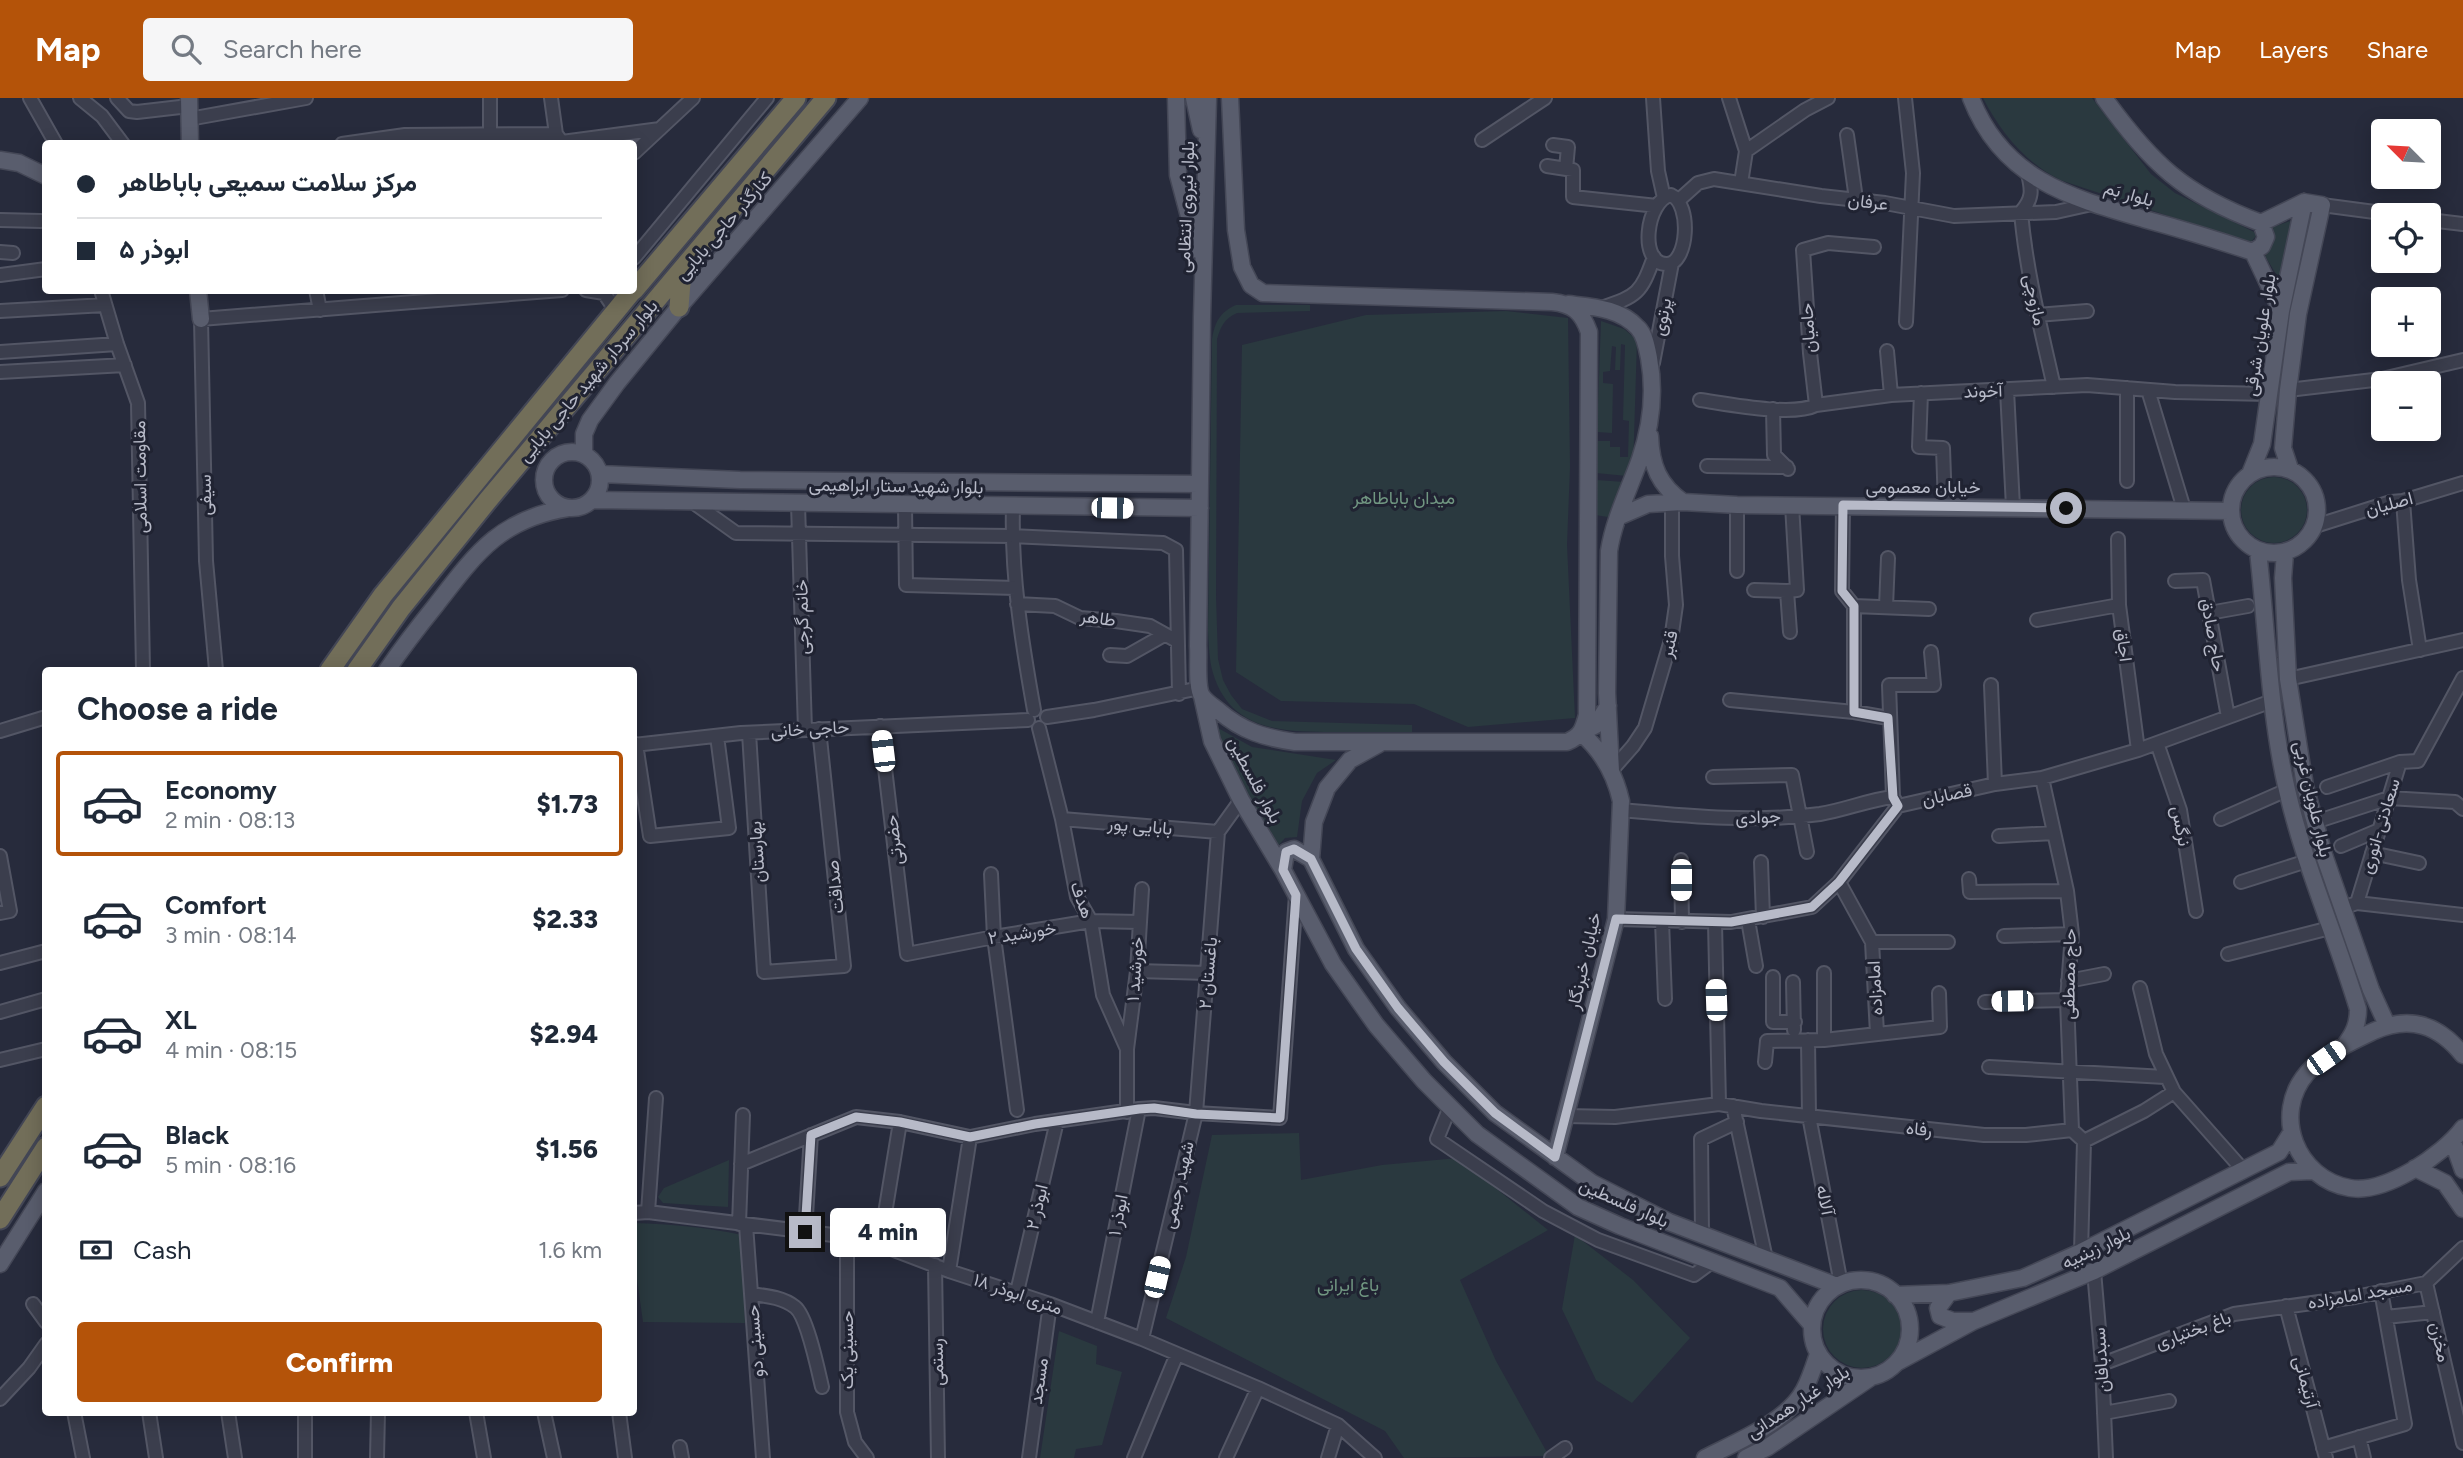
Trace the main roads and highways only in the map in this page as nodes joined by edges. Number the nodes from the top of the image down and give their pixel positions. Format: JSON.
{"nodes":[{"id":1,"x":796,"y":98,"type":"edge"},
{"id":2,"x":826,"y":98,"type":"edge"},
{"id":3,"x":860,"y":98,"type":"edge"},
{"id":4,"x":1176,"y":98,"type":"edge"},
{"id":5,"x":1194,"y":98,"type":"edge"},
{"id":6,"x":1208,"y":98,"type":"edge"},
{"id":7,"x":1230,"y":98,"type":"edge"},
{"id":8,"x":1239,"y":98,"type":"edge"},
{"id":9,"x":1971,"y":98,"type":"edge"},
{"id":10,"x":2104,"y":98,"type":"edge"},
{"id":11,"x":189,"y":108,"type":"edge"},
{"id":12,"x":1230,"y":135,"type":"junction"},
{"id":13,"x":190,"y":140,"type":"edge"},
{"id":14,"x":1206,"y":151,"type":"junction"},
{"id":15,"x":0,"y":160,"type":"edge"},
{"id":16,"x":42,"y":174,"type":"edge"},
{"id":17,"x":2304,"y":202,"type":"junction"},
{"id":18,"x":2261,"y":223,"type":"junction"},
{"id":19,"x":2253,"y":251,"type":"junction"},
{"id":20,"x":1203,"y":269,"type":"junction"},
{"id":21,"x":682,"y":270,"type":"junction"},
{"id":22,"x":637,"y":285,"type":"edge"},
{"id":23,"x":198,"y":294,"type":"edge"},
{"id":24,"x":630,"y":294,"type":"edge"},
{"id":25,"x":1568,"y":304,"type":"junction"},
{"id":26,"x":679,"y":307,"type":"junction"},
{"id":27,"x":2281,"y":312,"type":"junction"},
{"id":28,"x":201,"y":319,"type":"road end"},
{"id":29,"x":1650,"y":419,"type":"junction"},
{"id":30,"x":584,"y":454,"type":"junction"},
{"id":31,"x":2290,"y":469,"type":"junction"},
{"id":32,"x":600,"y":474,"type":"junction"},
{"id":33,"x":2250,"y":474,"type":"junction"},
{"id":34,"x":1164,"y":484,"type":"junction"},
{"id":35,"x":1200,"y":484,"type":"junction"},
{"id":36,"x":592,"y":500,"type":"junction"},
{"id":37,"x":1677,"y":503,"type":"junction"},
{"id":38,"x":568,"y":508,"type":"junction"},
{"id":39,"x":1161,"y":508,"type":"junction"},
{"id":40,"x":1200,"y":508,"type":"junction"},
{"id":41,"x":2230,"y":511,"type":"junction"},
{"id":42,"x":1618,"y":517,"type":"junction"},
{"id":43,"x":2258,"y":551,"type":"junction"},
{"id":44,"x":2285,"y":553,"type":"junction"},
{"id":45,"x":390,"y":666,"type":"edge"},
{"id":46,"x":332,"y":667,"type":"edge"},
{"id":47,"x":359,"y":667,"type":"edge"},
{"id":48,"x":1201,"y":692,"type":"junction"},
{"id":49,"x":1608,"y":706,"type":"junction"},
{"id":50,"x":1581,"y":733,"type":"junction"},
{"id":51,"x":1380,"y":743,"type":"junction"},
{"id":52,"x":1611,"y":771,"type":"junction"},
{"id":53,"x":2304,"y":780,"type":"junction"},
{"id":54,"x":2286,"y":787,"type":"junction"},
{"id":55,"x":1311,"y":859,"type":"junction"},
{"id":56,"x":1283,"y":870,"type":"junction"},
{"id":57,"x":2387,"y":1025,"type":"junction"},
{"id":58,"x":2457,"y":1038,"type":"edge"},
{"id":59,"x":2345,"y":1045,"type":"junction"},
{"id":60,"x":2463,"y":1055,"type":"edge"},
{"id":61,"x":42,"y":1115,"type":"edge"},
{"id":62,"x":2463,"y":1128,"type":"edge"},
{"id":63,"x":2291,"y":1133,"type":"junction"},
{"id":64,"x":24,"y":1139,"type":"junction"},
{"id":65,"x":2453,"y":1142,"type":"junction"},
{"id":66,"x":42,"y":1148,"type":"edge"},
{"id":67,"x":42,"y":1154,"type":"edge"},
{"id":68,"x":1555,"y":1157,"type":"junction"},
{"id":69,"x":2263,"y":1160,"type":"junction"},
{"id":70,"x":2415,"y":1168,"type":"junction"},
{"id":71,"x":2463,"y":1170,"type":"edge"},
{"id":72,"x":2312,"y":1171,"type":"junction"},
{"id":73,"x":0,"y":1177,"type":"edge"},
{"id":74,"x":25,"y":1180,"type":"junction"},
{"id":75,"x":2272,"y":1180,"type":"junction"},
{"id":76,"x":42,"y":1189,"type":"edge"},
{"id":77,"x":42,"y":1196,"type":"edge"},
{"id":78,"x":2463,"y":1209,"type":"edge"},
{"id":79,"x":0,"y":1219,"type":"edge"},
{"id":80,"x":0,"y":1264,"type":"edge"},
{"id":81,"x":1839,"y":1285,"type":"junction"},
{"id":82,"x":1949,"y":1293,"type":"junction"},
{"id":83,"x":1895,"y":1295,"type":"junction"},
{"id":84,"x":1974,"y":1321,"type":"junction"},
{"id":85,"x":1812,"y":1325,"type":"junction"},
{"id":86,"x":1818,"y":1354,"type":"junction"},
{"id":87,"x":1896,"y":1363,"type":"junction"},
{"id":88,"x":1870,"y":1378,"type":"junction"},
{"id":89,"x":1705,"y":1458,"type":"edge"},
{"id":90,"x":1746,"y":1458,"type":"edge"}],
"edges":[{"from":1,"to":22,"type":"highway","name":"بلوار سردار شهید حاجی بابایی"},
{"from":2,"to":21,"type":"highway","name":"بلوار سردار شهید حاجی بابایی"},
{"from":3,"to":26,"type":"main road","name":"کنارگذر حاجی بابایی"},
{"from":4,"to":20,"type":"main road"},
{"from":5,"to":14,"type":"main road"},
{"from":6,"to":14,"type":"main road","name":"بلوار نیروی انتظامی"},
{"from":7,"to":12,"type":"main road"},
{"from":8,"to":12,"type":"main road"},
{"from":9,"to":19,"type":"main road","name":"بلوار بَم"},
{"from":10,"to":18,"type":"main road","name":"بلوار بَم"},
{"from":11,"to":13,"type":"main road"},
{"from":12,"to":25,"type":"main road"},
{"from":14,"to":20,"type":"main road","name":"بلوار نیروی انتظامی"},
{"from":15,"to":16,"type":"main road"},
{"from":17,"to":18,"type":"main road"},
{"from":17,"to":27,"type":"main road","name":"بلوار علویان شرقی"},
{"from":17,"to":31,"type":"main road","name":"بلوار علویان شرقی"},
{"from":18,"to":19,"type":"main road"},
{"from":19,"to":27,"type":"main road"},
{"from":20,"to":35,"type":"main road","name":"بلوار نیروی انتظامی"},
{"from":21,"to":26,"type":"highway"},
{"from":21,"to":47,"type":"highway","name":"بلوار سردار شهید حاجی بابایی"},
{"from":23,"to":28,"type":"main road"},
{"from":24,"to":46,"type":"highway","name":"بلوار سردار شهید حاجی بابایی"},
{"from":25,"to":29,"type":"main road"},
{"from":25,"to":50,"type":"main road"},
{"from":26,"to":30,"type":"main road","name":"کنارگذر حاجی بابایی"},
{"from":27,"to":33,"type":"main road","name":"بلوار علویان شرقی"},
{"from":29,"to":37,"type":"main road"},
{"from":29,"to":42,"type":"main road","name":"خیابان خبرنگار"},
{"from":30,"to":32,"type":"main road"},
{"from":30,"to":38,"type":"main road"},
{"from":31,"to":33,"type":"main road"},
{"from":31,"to":44,"type":"main road"},
{"from":32,"to":34,"type":"main road","name":"بلوار شهید ستار ابراهیمی"},
{"from":32,"to":36,"type":"main road"},
{"from":33,"to":41,"type":"main road"},
{"from":34,"to":35,"type":"main road","name":"بلوار شهید ستار ابراهیمی"},
{"from":34,"to":39,"type":"main road"},
{"from":35,"to":40,"type":"main road"},
{"from":36,"to":38,"type":"main road"},
{"from":36,"to":39,"type":"main road","name":"بلوار شهید ستار ابراهیمی"},
{"from":37,"to":41,"type":"main road","name":"خیابان معصومی"},
{"from":37,"to":42,"type":"main road","name":"خیابان معصومی"},
{"from":38,"to":45,"type":"main road"},
{"from":39,"to":40,"type":"main road","name":"بلوار شهید ستار ابراهیمی"},
{"from":40,"to":48,"type":"main road"},
{"from":41,"to":43,"type":"main road"},
{"from":42,"to":49,"type":"main road","name":"خیابان خبرنگار"},
{"from":43,"to":44,"type":"main road"},
{"from":43,"to":54,"type":"main road","name":"بلوار علویان غربی"},
{"from":44,"to":53,"type":"main road","name":"بلوار علویان غربی"},
{"from":48,"to":51,"type":"main road"},
{"from":48,"to":56,"type":"main road","name":"بلوار فلسطین"},
{"from":49,"to":50,"type":"main road"},
{"from":49,"to":52,"type":"main road","name":"خیابان خبرنگار"},
{"from":50,"to":51,"type":"main road"},
{"from":50,"to":52,"type":"main road","name":"خیابان خبرنگار"},
{"from":51,"to":55,"type":"main road"},
{"from":52,"to":68,"type":"main road","name":"خیابان خبرنگار"},
{"from":53,"to":54,"type":"main road"},
{"from":53,"to":57,"type":"main road","name":"بلوار علویان غربی"},
{"from":54,"to":59,"type":"main road","name":"بلوار علویان غربی"},
{"from":55,"to":56,"type":"main road"},
{"from":55,"to":68,"type":"main road","name":"بلوار فلسطین"},
{"from":56,"to":85,"type":"main road","name":"بلوار فلسطین"},
{"from":57,"to":58,"type":"main road"},
{"from":57,"to":59,"type":"main road"},
{"from":58,"to":60,"type":"main road"},
{"from":59,"to":63,"type":"main road"},
{"from":61,"to":64,"type":"highway"},
{"from":62,"to":65,"type":"main road"},
{"from":63,"to":69,"type":"main road","name":"بلوار زینبیه"},
{"from":63,"to":72,"type":"main road"},
{"from":64,"to":66,"type":"highway"},
{"from":64,"to":73,"type":"highway"},
{"from":65,"to":70,"type":"main road"},
{"from":65,"to":71,"type":"main road"},
{"from":67,"to":74,"type":"highway"},
{"from":68,"to":81,"type":"main road","name":"بلوار فلسطین"},
{"from":69,"to":75,"type":"main road"},
{"from":69,"to":82,"type":"main road","name":"بلوار زینبیه"},
{"from":70,"to":72,"type":"main road"},
{"from":70,"to":78,"type":"main road"},
{"from":72,"to":75,"type":"main road","name":"بلوار زینبیه"},
{"from":74,"to":76,"type":"main road"},
{"from":74,"to":79,"type":"highway"},
{"from":75,"to":84,"type":"main road","name":"بلوار زینبیه"},
{"from":77,"to":80,"type":"main road"},
{"from":81,"to":83,"type":"main road"},
{"from":81,"to":85,"type":"main road"},
{"from":82,"to":83,"type":"main road","name":"بلوار زینبیه"},
{"from":82,"to":84,"type":"main road"},
{"from":83,"to":87,"type":"main road"},
{"from":84,"to":87,"type":"main road","name":"بلوار زینبیه"},
{"from":85,"to":86,"type":"main road"},
{"from":86,"to":88,"type":"main road"},
{"from":86,"to":89,"type":"main road","name":"بلوار غبار همدانی"},
{"from":87,"to":88,"type":"main road"},
{"from":88,"to":90,"type":"main road","name":"بلوار غبار همدانی"}]}
